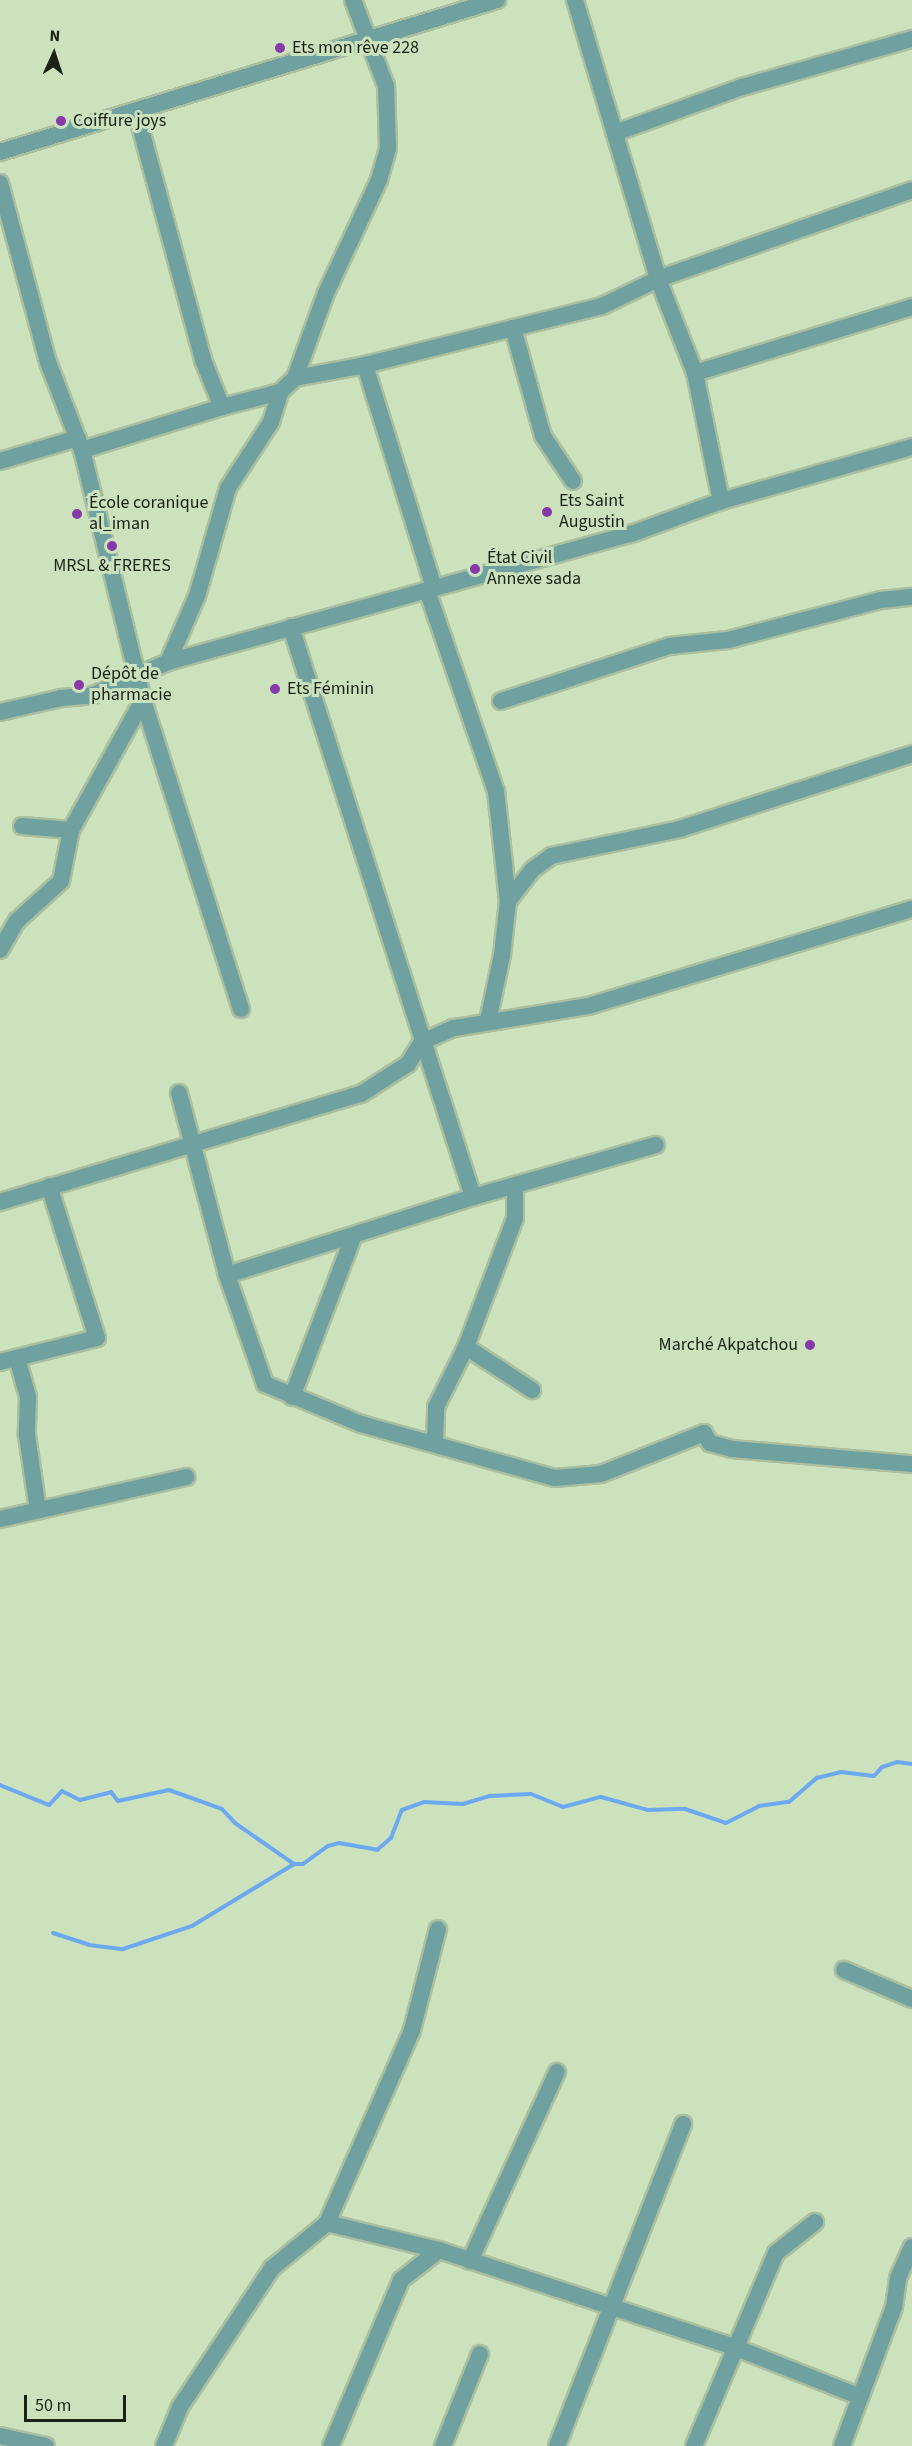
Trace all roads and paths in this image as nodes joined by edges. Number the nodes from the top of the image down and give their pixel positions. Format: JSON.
{"nodes":[{"id":1,"x":353,"y":0,"type":"edge"},
{"id":2,"x":497,"y":0,"type":"edge"},
{"id":3,"x":575,"y":0,"type":"edge"},
{"id":4,"x":455,"y":6,"type":"edge"},
{"id":5,"x":912,"y":39,"type":"edge"},
{"id":6,"x":367,"y":42,"type":"junction"},
{"id":7,"x":136,"y":111,"type":"junction"},
{"id":8,"x":615,"y":133,"type":"junction"},
{"id":9,"x":0,"y":152,"type":"edge"},
{"id":10,"x":0,"y":183,"type":"edge"},
{"id":11,"x":912,"y":190,"type":"edge"},
{"id":12,"x":658,"y":279,"type":"junction"},
{"id":13,"x":912,"y":307,"type":"edge"},
{"id":14,"x":513,"y":328,"type":"junction"},
{"id":15,"x":365,"y":364,"type":"junction"},
{"id":16,"x":695,"y":373,"type":"junction"},
{"id":17,"x":295,"y":378,"type":"junction"},
{"id":18,"x":280,"y":392,"type":"junction"},
{"id":19,"x":222,"y":407,"type":"junction"},
{"id":20,"x":80,"y":444,"type":"junction"},
{"id":21,"x":912,"y":447,"type":"edge"},
{"id":22,"x":0,"y":461,"type":"edge"},
{"id":23,"x":573,"y":481,"type":"dead end"},
{"id":24,"x":721,"y":501,"type":"junction"},
{"id":25,"x":431,"y":589,"type":"junction"},
{"id":26,"x":912,"y":597,"type":"edge"},
{"id":27,"x":291,"y":627,"type":"junction"},
{"id":28,"x":168,"y":662,"type":"junction"},
{"id":29,"x":138,"y":678,"type":"junction"},
{"id":30,"x":143,"y":700,"type":"junction"},
{"id":31,"x":501,"y":701,"type":"dead end"},
{"id":32,"x":0,"y":712,"type":"edge"},
{"id":33,"x":912,"y":754,"type":"edge"},
{"id":34,"x":22,"y":826,"type":"dead end"},
{"id":35,"x":71,"y":830,"type":"junction"},
{"id":36,"x":508,"y":901,"type":"junction"},
{"id":37,"x":912,"y":909,"type":"edge"},
{"id":38,"x":0,"y":950,"type":"edge"},
{"id":39,"x":241,"y":1009,"type":"dead end"},
{"id":40,"x":488,"y":1021,"type":"junction"},
{"id":41,"x":422,"y":1042,"type":"junction"},
{"id":42,"x":179,"y":1094,"type":"dead end"},
{"id":43,"x":195,"y":1144,"type":"junction"},
{"id":44,"x":656,"y":1145,"type":"dead end"},
{"id":45,"x":49,"y":1186,"type":"junction"},
{"id":46,"x":515,"y":1186,"type":"junction"},
{"id":47,"x":473,"y":1197,"type":"junction"},
{"id":48,"x":0,"y":1202,"type":"edge"},
{"id":49,"x":353,"y":1237,"type":"junction"},
{"id":50,"x":227,"y":1275,"type":"junction"},
{"id":51,"x":466,"y":1347,"type":"junction"},
{"id":52,"x":17,"y":1358,"type":"junction"},
{"id":53,"x":0,"y":1362,"type":"edge"},
{"id":54,"x":532,"y":1390,"type":"dead end"},
{"id":55,"x":292,"y":1397,"type":"junction"},
{"id":56,"x":435,"y":1442,"type":"junction"},
{"id":57,"x":912,"y":1464,"type":"edge"},
{"id":58,"x":186,"y":1477,"type":"dead end"},
{"id":59,"x":38,"y":1510,"type":"junction"},
{"id":60,"x":0,"y":1519,"type":"edge"},
{"id":61,"x":438,"y":1929,"type":"dead end"},
{"id":62,"x":844,"y":1970,"type":"dead end"},
{"id":63,"x":912,"y":1999,"type":"edge"},
{"id":64,"x":557,"y":2072,"type":"dead end"},
{"id":65,"x":683,"y":2124,"type":"dead end"},
{"id":66,"x":815,"y":2222,"type":"dead end"},
{"id":67,"x":327,"y":2223,"type":"junction"},
{"id":68,"x":912,"y":2247,"type":"edge"},
{"id":69,"x":440,"y":2250,"type":"junction"},
{"id":70,"x":470,"y":2261,"type":"junction"},
{"id":71,"x":611,"y":2307,"type":"junction"},
{"id":72,"x":734,"y":2347,"type":"junction"},
{"id":73,"x":480,"y":2354,"type":"dead end"},
{"id":74,"x":861,"y":2397,"type":"junction"},
{"id":75,"x":0,"y":2436,"type":"edge"},
{"id":76,"x":46,"y":2446,"type":"edge"},
{"id":77,"x":164,"y":2446,"type":"edge"},
{"id":78,"x":331,"y":2446,"type":"edge"},
{"id":79,"x":443,"y":2446,"type":"edge"},
{"id":80,"x":557,"y":2446,"type":"edge"},
{"id":81,"x":694,"y":2446,"type":"edge"},
{"id":82,"x":842,"y":2446,"type":"edge"}],
"edges":[{"from":1,"to":6,"type":"street"},
{"from":2,"to":4,"type":"street"},
{"from":3,"to":8,"type":"street"},
{"from":4,"to":6,"type":"street"},
{"from":5,"to":8,"type":"street"},
{"from":6,"to":7,"type":"street"},
{"from":6,"to":17,"type":"street"},
{"from":7,"to":9,"type":"street"},
{"from":7,"to":19,"type":"street"},
{"from":8,"to":12,"type":"street"},
{"from":10,"to":20,"type":"street"},
{"from":11,"to":12,"type":"street"},
{"from":12,"to":14,"type":"street"},
{"from":12,"to":16,"type":"street"},
{"from":13,"to":16,"type":"street"},
{"from":14,"to":15,"type":"street"},
{"from":14,"to":23,"type":"street"},
{"from":15,"to":17,"type":"street"},
{"from":15,"to":25,"type":"street"},
{"from":16,"to":24,"type":"street"},
{"from":17,"to":18,"type":"street"},
{"from":18,"to":19,"type":"street"},
{"from":18,"to":28,"type":"street"},
{"from":19,"to":20,"type":"street"},
{"from":20,"to":22,"type":"street"},
{"from":20,"to":29,"type":"street"},
{"from":21,"to":24,"type":"street"},
{"from":24,"to":25,"type":"street"},
{"from":25,"to":27,"type":"street"},
{"from":25,"to":36,"type":"street"},
{"from":26,"to":31,"type":"street"},
{"from":27,"to":28,"type":"street"},
{"from":27,"to":41,"type":"street"},
{"from":28,"to":29,"type":"street"},
{"from":29,"to":30,"type":"street"},
{"from":29,"to":32,"type":"street"},
{"from":30,"to":35,"type":"street"},
{"from":30,"to":39,"type":"street"},
{"from":33,"to":36,"type":"street"},
{"from":34,"to":35,"type":"street"},
{"from":35,"to":38,"type":"street"},
{"from":36,"to":40,"type":"street"},
{"from":37,"to":40,"type":"street"},
{"from":40,"to":41,"type":"street"},
{"from":41,"to":43,"type":"street"},
{"from":41,"to":47,"type":"street"},
{"from":42,"to":43,"type":"street"},
{"from":43,"to":45,"type":"street"},
{"from":43,"to":50,"type":"street"},
{"from":44,"to":46,"type":"street"},
{"from":45,"to":48,"type":"street"},
{"from":45,"to":52,"type":"street"},
{"from":46,"to":47,"type":"street"},
{"from":46,"to":51,"type":"street"},
{"from":47,"to":49,"type":"street"},
{"from":49,"to":50,"type":"street"},
{"from":49,"to":55,"type":"street"},
{"from":50,"to":55,"type":"street"},
{"from":51,"to":54,"type":"street"},
{"from":51,"to":56,"type":"street"},
{"from":52,"to":53,"type":"street"},
{"from":52,"to":59,"type":"street"},
{"from":55,"to":56,"type":"street"},
{"from":56,"to":57,"type":"street"},
{"from":58,"to":59,"type":"street"},
{"from":59,"to":60,"type":"street"},
{"from":61,"to":67,"type":"street"},
{"from":62,"to":63,"type":"street"},
{"from":64,"to":70,"type":"street"},
{"from":65,"to":71,"type":"street"},
{"from":66,"to":72,"type":"street"},
{"from":67,"to":69,"type":"street"},
{"from":67,"to":77,"type":"street"},
{"from":68,"to":74,"type":"street"},
{"from":69,"to":70,"type":"street"},
{"from":69,"to":78,"type":"street"},
{"from":70,"to":71,"type":"street"},
{"from":71,"to":72,"type":"street"},
{"from":71,"to":80,"type":"street"},
{"from":72,"to":74,"type":"street"},
{"from":72,"to":81,"type":"street"},
{"from":73,"to":79,"type":"street"},
{"from":74,"to":82,"type":"street"},
{"from":75,"to":76,"type":"street"}]}
